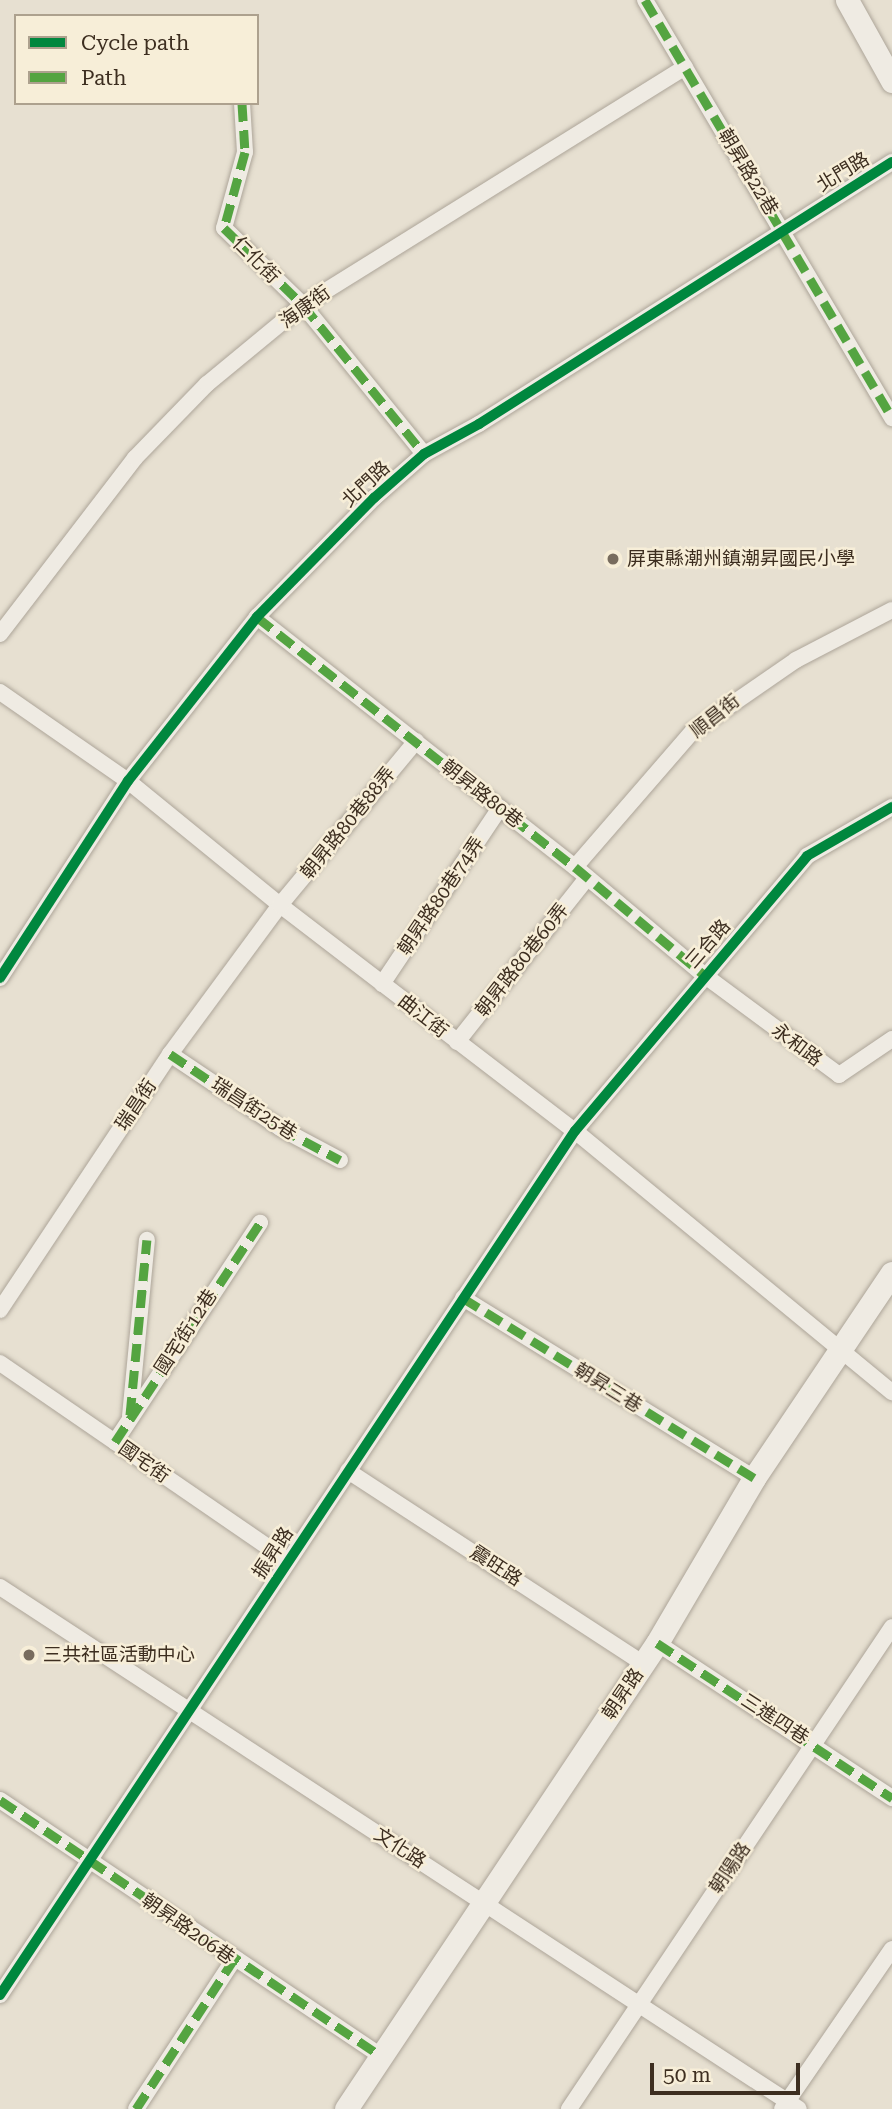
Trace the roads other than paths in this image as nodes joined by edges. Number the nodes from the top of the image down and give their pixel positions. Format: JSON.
{"nodes":[{"id":1,"x":645,"y":0,"type":"edge"},
{"id":2,"x":847,"y":0,"type":"edge"},
{"id":3,"x":685,"y":67,"type":"junction"},
{"id":4,"x":892,"y":81,"type":"edge"},
{"id":5,"x":242,"y":105,"type":"edge"},
{"id":6,"x":892,"y":162,"type":"edge"},
{"id":7,"x":783,"y":229,"type":"junction"},
{"id":8,"x":303,"y":305,"type":"junction"},
{"id":9,"x":892,"y":418,"type":"edge"},
{"id":10,"x":424,"y":454,"type":"junction"},
{"id":11,"x":892,"y":610,"type":"edge"},
{"id":12,"x":257,"y":617,"type":"junction"},
{"id":13,"x":0,"y":634,"type":"edge"},
{"id":14,"x":0,"y":692,"type":"edge"},
{"id":15,"x":416,"y":741,"type":"junction"},
{"id":16,"x":128,"y":781,"type":"junction"},
{"id":17,"x":892,"y":807,"type":"edge"},
{"id":18,"x":500,"y":808,"type":"junction"},
{"id":19,"x":581,"y":873,"type":"junction"},
{"id":20,"x":280,"y":905,"type":"junction"},
{"id":21,"x":704,"y":975,"type":"junction"},
{"id":22,"x":0,"y":978,"type":"edge"},
{"id":23,"x":382,"y":984,"type":"junction"},
{"id":24,"x":892,"y":1039,"type":"edge"},
{"id":25,"x":457,"y":1042,"type":"junction"},
{"id":26,"x":170,"y":1054,"type":"junction"},
{"id":27,"x":575,"y":1131,"type":"junction"},
{"id":28,"x":340,"y":1160,"type":"dead end"},
{"id":29,"x":260,"y":1223,"type":"dead end"},
{"id":30,"x":147,"y":1240,"type":"dead end"},
{"id":31,"x":892,"y":1273,"type":"edge"},
{"id":32,"x":463,"y":1298,"type":"junction"},
{"id":33,"x":0,"y":1310,"type":"edge"},
{"id":34,"x":838,"y":1349,"type":"junction"},
{"id":35,"x":0,"y":1363,"type":"edge"},
{"id":36,"x":892,"y":1392,"type":"edge"},
{"id":37,"x":130,"y":1418,"type":"junction"},
{"id":38,"x":114,"y":1442,"type":"junction"},
{"id":39,"x":348,"y":1471,"type":"junction"},
{"id":40,"x":754,"y":1478,"type":"junction"},
{"id":41,"x":288,"y":1561,"type":"junction"},
{"id":42,"x":0,"y":1587,"type":"edge"},
{"id":43,"x":892,"y":1627,"type":"edge"},
{"id":44,"x":657,"y":1643,"type":"junction"},
{"id":45,"x":643,"y":1663,"type":"junction"},
{"id":46,"x":190,"y":1713,"type":"junction"},
{"id":47,"x":815,"y":1744,"type":"junction"},
{"id":48,"x":892,"y":1798,"type":"edge"},
{"id":49,"x":0,"y":1800,"type":"edge"},
{"id":50,"x":89,"y":1861,"type":"junction"},
{"id":51,"x":484,"y":1901,"type":"junction"},
{"id":52,"x":892,"y":1949,"type":"edge"},
{"id":53,"x":233,"y":1961,"type":"junction"},
{"id":54,"x":0,"y":1994,"type":"edge"},
{"id":55,"x":639,"y":2003,"type":"junction"},
{"id":56,"x":379,"y":2055,"type":"junction"},
{"id":57,"x":789,"y":2106,"type":"edge"},
{"id":58,"x":136,"y":2109,"type":"edge"},
{"id":59,"x":346,"y":2109,"type":"edge"},
{"id":60,"x":569,"y":2109,"type":"edge"}],
"edges":[{"from":1,"to":3,"type":"street","name":"朝昇路22巷"},
{"from":2,"to":4,"type":"main road"},
{"from":3,"to":7,"type":"street","name":"朝昇路22巷"},
{"from":3,"to":8,"type":"street","name":"海康街"},
{"from":5,"to":8,"type":"street","name":"仁化街"},
{"from":6,"to":7,"type":"street","name":"北門路"},
{"from":7,"to":9,"type":"street","name":"朝昇路22巷"},
{"from":7,"to":10,"type":"street","name":"北門路"},
{"from":8,"to":10,"type":"street","name":"仁化街"},
{"from":8,"to":13,"type":"street","name":"海康街"},
{"from":10,"to":12,"type":"street","name":"北門路"},
{"from":11,"to":19,"type":"street","name":"順昌街"},
{"from":12,"to":15,"type":"street","name":"朝昇路80巷"},
{"from":12,"to":16,"type":"street","name":"北門路"},
{"from":14,"to":16,"type":"street","name":"曲江街"},
{"from":15,"to":18,"type":"street","name":"朝昇路80巷"},
{"from":15,"to":20,"type":"street","name":"朝昇路80巷88弄"},
{"from":16,"to":20,"type":"street","name":"曲江街"},
{"from":16,"to":22,"type":"street","name":"北門路"},
{"from":17,"to":21,"type":"street","name":"三合路"},
{"from":18,"to":19,"type":"street","name":"朝昇路80巷"},
{"from":18,"to":23,"type":"street","name":"朝昇路80巷74弄"},
{"from":19,"to":21,"type":"street","name":"朝昇路80巷"},
{"from":19,"to":25,"type":"street","name":"朝昇路80巷60弄"},
{"from":20,"to":23,"type":"street","name":"曲江街"},
{"from":20,"to":26,"type":"street","name":"瑞昌街"},
{"from":21,"to":24,"type":"street","name":"永和路"},
{"from":21,"to":27,"type":"street","name":"三合路"},
{"from":23,"to":25,"type":"street","name":"曲江街"},
{"from":25,"to":27,"type":"street","name":"曲江街"},
{"from":26,"to":28,"type":"street","name":"瑞昌街25巷"},
{"from":26,"to":33,"type":"street","name":"瑞昌街"},
{"from":27,"to":32,"type":"street","name":"振昇路"},
{"from":27,"to":34,"type":"street","name":"曲江街"},
{"from":29,"to":37,"type":"street","name":"國宅街12巷"},
{"from":30,"to":37,"type":"street"},
{"from":31,"to":34,"type":"main road","name":"朝昇路"},
{"from":32,"to":39,"type":"street","name":"振昇路"},
{"from":32,"to":40,"type":"street","name":"朝昇三巷"},
{"from":34,"to":36,"type":"street","name":"曲江街"},
{"from":34,"to":40,"type":"main road","name":"朝昇路"},
{"from":35,"to":38,"type":"street","name":"國宅街"},
{"from":37,"to":38,"type":"street","name":"國宅街12巷"},
{"from":38,"to":41,"type":"street","name":"國宅街"},
{"from":39,"to":41,"type":"street","name":"振昇路"},
{"from":39,"to":45,"type":"street","name":"震旺路"},
{"from":40,"to":44,"type":"main road","name":"朝昇路"},
{"from":41,"to":46,"type":"street","name":"振昇路"},
{"from":42,"to":46,"type":"street","name":"文化路"},
{"from":43,"to":47,"type":"street","name":"朝陽路"},
{"from":44,"to":45,"type":"main road","name":"朝昇路"},
{"from":44,"to":47,"type":"street","name":"三進四巷"},
{"from":45,"to":51,"type":"main road","name":"朝昇路"},
{"from":46,"to":50,"type":"street","name":"振昇路"},
{"from":46,"to":51,"type":"street","name":"文化路"},
{"from":47,"to":48,"type":"street","name":"三進四巷"},
{"from":47,"to":55,"type":"street","name":"朝陽路"},
{"from":49,"to":50,"type":"street","name":"朝昇路206巷"},
{"from":50,"to":53,"type":"street","name":"朝昇路206巷"},
{"from":50,"to":54,"type":"street","name":"振昇路"},
{"from":51,"to":55,"type":"street","name":"文化路"},
{"from":51,"to":56,"type":"main road","name":"朝昇路"},
{"from":52,"to":57,"type":"street"},
{"from":53,"to":56,"type":"street","name":"朝昇路206巷"},
{"from":53,"to":58,"type":"street"},
{"from":55,"to":57,"type":"street","name":"文化路"},
{"from":55,"to":60,"type":"street","name":"朝陽路"},
{"from":56,"to":59,"type":"main road","name":"朝昇路"}]}
